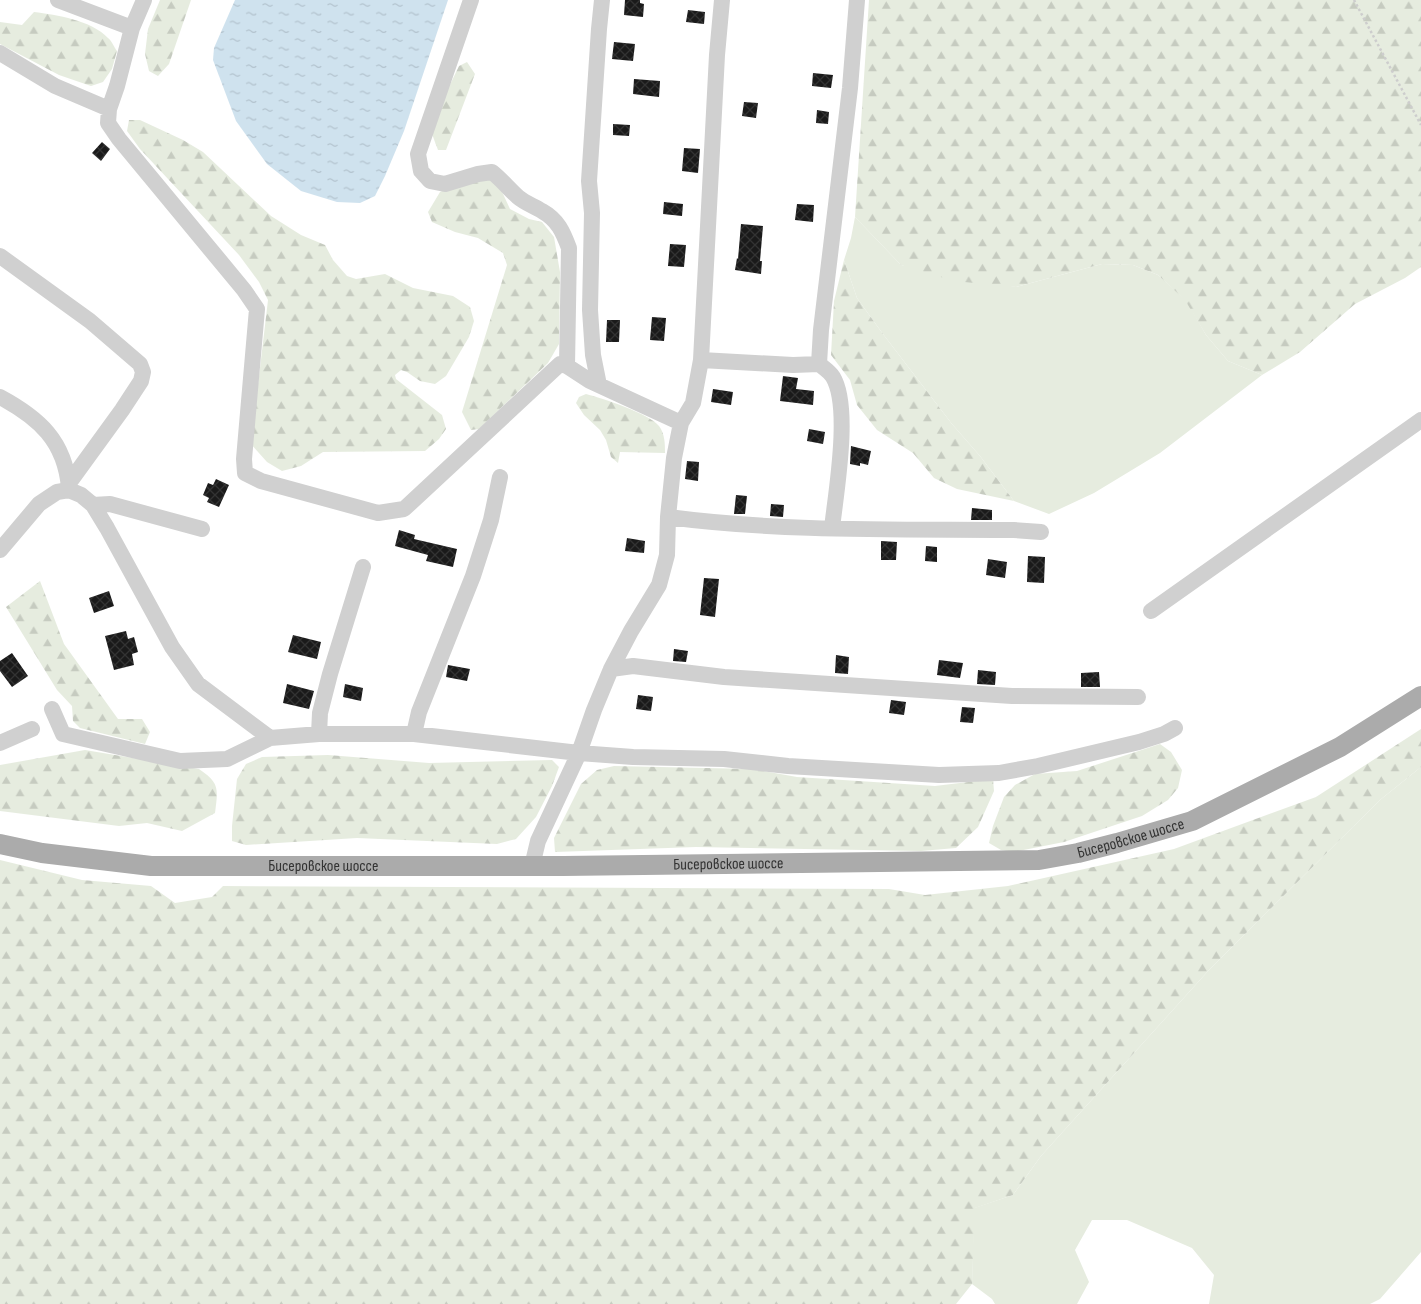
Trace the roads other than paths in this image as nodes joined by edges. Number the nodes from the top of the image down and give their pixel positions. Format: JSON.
{"nodes":[{"id":1,"x":58,"y":0,"type":"edge"},
{"id":2,"x":144,"y":0,"type":"edge"},
{"id":3,"x":471,"y":0,"type":"edge"},
{"id":4,"x":602,"y":0,"type":"edge"},
{"id":5,"x":722,"y":0,"type":"edge"},
{"id":6,"x":857,"y":0,"type":"edge"},
{"id":7,"x":132,"y":28,"type":"junction"},
{"id":8,"x":0,"y":53,"type":"edge"},
{"id":9,"x":109,"y":109,"type":"junction"},
{"id":10,"x":0,"y":256,"type":"edge"},
{"id":11,"x":701,"y":360,"type":"junction"},
{"id":12,"x":819,"y":364,"type":"junction"},
{"id":13,"x":568,"y":366,"type":"junction"},
{"id":14,"x":599,"y":385,"type":"junction"},
{"id":15,"x":0,"y":397,"type":"edge"},
{"id":16,"x":1421,"y":420,"type":"edge"},
{"id":17,"x":681,"y":423,"type":"junction"},
{"id":18,"x":500,"y":477,"type":"dead end"},
{"id":19,"x":69,"y":487,"type":"junction"},
{"id":20,"x":93,"y":505,"type":"junction"},
{"id":21,"x":668,"y":517,"type":"junction"},
{"id":22,"x":832,"y":528,"type":"junction"},
{"id":23,"x":202,"y":529,"type":"dead end"},
{"id":24,"x":1041,"y":532,"type":"dead end"},
{"id":25,"x":0,"y":550,"type":"edge"},
{"id":26,"x":363,"y":567,"type":"dead end"},
{"id":27,"x":1151,"y":611,"type":"dead end"},
{"id":28,"x":611,"y":669,"type":"junction"},
{"id":29,"x":1421,"y":696,"type":"edge"},
{"id":30,"x":1138,"y":697,"type":"dead end"},
{"id":31,"x":52,"y":709,"type":"dead end"},
{"id":32,"x":1175,"y":728,"type":"dead end"},
{"id":33,"x":32,"y":729,"type":"dead end"},
{"id":34,"x":318,"y":734,"type":"junction"},
{"id":35,"x":414,"y":734,"type":"junction"},
{"id":36,"x":270,"y":738,"type":"junction"},
{"id":37,"x":0,"y":744,"type":"edge"},
{"id":38,"x":580,"y":753,"type":"junction"},
{"id":39,"x":0,"y":844,"type":"edge"},
{"id":40,"x":532,"y":866,"type":"junction"}],
"edges":[{"from":1,"to":7,"type":"street"},
{"from":2,"to":7,"type":"street"},
{"from":3,"to":13,"type":"street"},
{"from":4,"to":14,"type":"street"},
{"from":5,"to":11,"type":"street"},
{"from":6,"to":12,"type":"street"},
{"from":7,"to":9,"type":"street"},
{"from":8,"to":9,"type":"street"},
{"from":9,"to":13,"type":"street"},
{"from":10,"to":19,"type":"street"},
{"from":11,"to":12,"type":"street"},
{"from":11,"to":17,"type":"street"},
{"from":12,"to":22,"type":"street"},
{"from":13,"to":14,"type":"street"},
{"from":14,"to":17,"type":"street"},
{"from":15,"to":19,"type":"street"},
{"from":16,"to":27,"type":"street"},
{"from":17,"to":21,"type":"street"},
{"from":18,"to":35,"type":"street"},
{"from":19,"to":20,"type":"street"},
{"from":19,"to":25,"type":"street"},
{"from":20,"to":23,"type":"street"},
{"from":20,"to":36,"type":"street"},
{"from":21,"to":22,"type":"street"},
{"from":21,"to":28,"type":"street"},
{"from":22,"to":24,"type":"street"},
{"from":26,"to":34,"type":"street"},
{"from":28,"to":30,"type":"street"},
{"from":28,"to":38,"type":"street"},
{"from":29,"to":40,"type":"main road","name":"Бисеровское шоссе"},
{"from":31,"to":36,"type":"street"},
{"from":32,"to":38,"type":"street"},
{"from":33,"to":37,"type":"street"},
{"from":34,"to":35,"type":"street"},
{"from":34,"to":36,"type":"street"},
{"from":35,"to":38,"type":"street"},
{"from":38,"to":40,"type":"street"},
{"from":39,"to":40,"type":"main road","name":"Бисеровское шоссе"}]}
